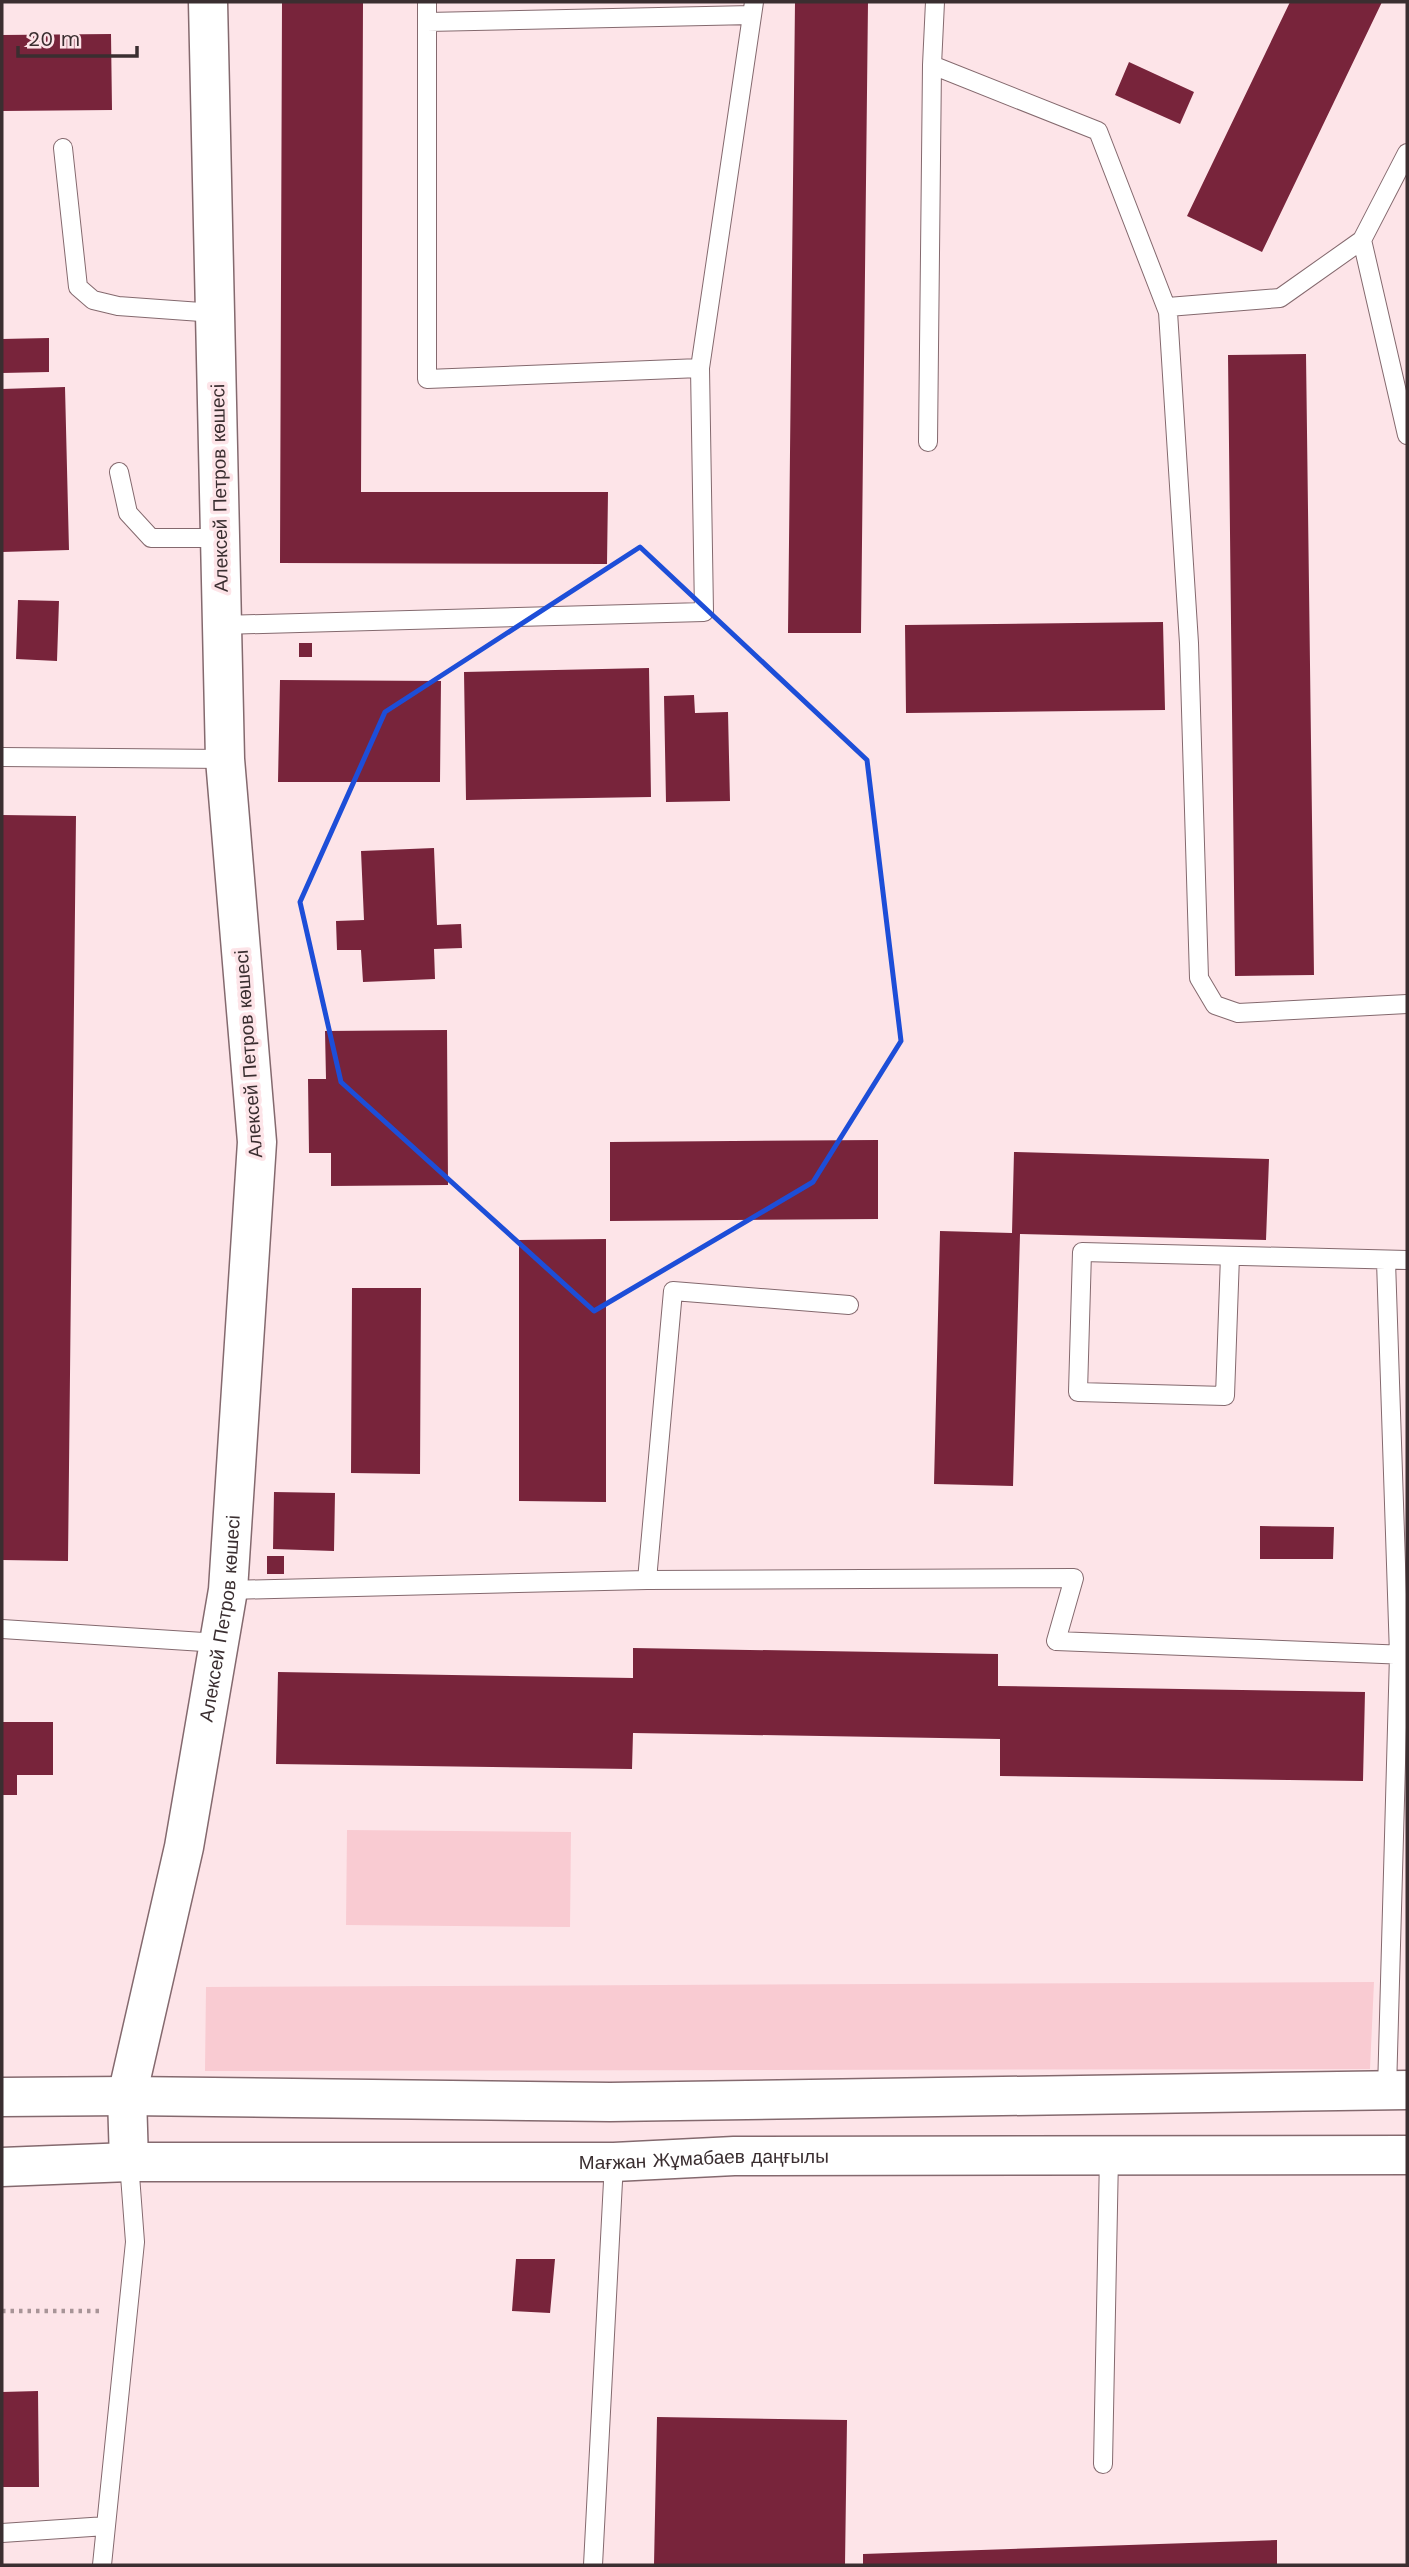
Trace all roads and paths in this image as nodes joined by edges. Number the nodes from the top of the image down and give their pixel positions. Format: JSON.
{"nodes":[{"id":1,"x":208,"y":2,"type":"edge"},
{"id":2,"x":427,"y":2,"type":"edge"},
{"id":3,"x":935,"y":2,"type":"edge"},
{"id":4,"x":753,"y":9,"type":"edge"},
{"id":5,"x":427,"y":22,"type":"junction"},
{"id":6,"x":932,"y":65,"type":"junction"},
{"id":7,"x":63,"y":148,"type":"dead end"},
{"id":8,"x":1407,"y":153,"type":"edge"},
{"id":9,"x":1362,"y":240,"type":"junction"},
{"id":10,"x":1168,"y":312,"type":"junction"},
{"id":11,"x":215,"y":313,"type":"junction"},
{"id":12,"x":700,"y":368,"type":"junction"},
{"id":13,"x":1407,"y":435,"type":"edge"},
{"id":14,"x":929,"y":442,"type":"dead end"},
{"id":15,"x":119,"y":472,"type":"dead end"},
{"id":16,"x":220,"y":538,"type":"junction"},
{"id":17,"x":222,"y":625,"type":"junction"},
{"id":18,"x":2,"y":757,"type":"edge"},
{"id":19,"x":225,"y":760,"type":"junction"},
{"id":20,"x":1407,"y":1004,"type":"edge"},
{"id":21,"x":1230,"y":1256,"type":"junction"},
{"id":22,"x":1407,"y":1260,"type":"edge"},
{"id":23,"x":1386,"y":1261,"type":"junction"},
{"id":24,"x":849,"y":1305,"type":"dead end"},
{"id":25,"x":647,"y":1580,"type":"junction"},
{"id":26,"x":228,"y":1590,"type":"junction"},
{"id":27,"x":2,"y":1629,"type":"edge"},
{"id":28,"x":219,"y":1643,"type":"junction"},
{"id":29,"x":1403,"y":1655,"type":"edge"},
{"id":30,"x":1397,"y":2090,"type":"edge"},
{"id":31,"x":127,"y":2096,"type":"junction"},
{"id":32,"x":2,"y":2097,"type":"edge"},
{"id":33,"x":1109,"y":2155,"type":"junction"},
{"id":34,"x":1407,"y":2155,"type":"edge"},
{"id":35,"x":129,"y":2162,"type":"junction"},
{"id":36,"x":614,"y":2162,"type":"junction"},
{"id":37,"x":2,"y":2167,"type":"edge"},
{"id":38,"x":2,"y":2311,"type":"edge"},
{"id":39,"x":128,"y":2311,"type":"junction"},
{"id":40,"x":1103,"y":2464,"type":"dead end"},
{"id":41,"x":106,"y":2526,"type":"junction"},
{"id":42,"x":2,"y":2533,"type":"edge"},
{"id":43,"x":102,"y":2565,"type":"edge"},
{"id":44,"x":593,"y":2565,"type":"edge"}],
"edges":[{"from":1,"to":11,"type":"main road","name":"Алексей Петров көшесі"},
{"from":2,"to":5,"type":"lane"},
{"from":3,"to":6,"type":"lane"},
{"from":4,"to":5,"type":"lane"},
{"from":4,"to":12,"type":"lane"},
{"from":5,"to":12,"type":"lane"},
{"from":6,"to":10,"type":"lane"},
{"from":6,"to":14,"type":"lane"},
{"from":7,"to":11,"type":"lane"},
{"from":8,"to":9,"type":"lane"},
{"from":9,"to":10,"type":"lane"},
{"from":9,"to":13,"type":"lane"},
{"from":10,"to":20,"type":"lane"},
{"from":11,"to":16,"type":"main road","name":"Алексей Петров көшесі"},
{"from":12,"to":17,"type":"lane"},
{"from":15,"to":16,"type":"lane"},
{"from":16,"to":17,"type":"main road","name":"Алексей Петров көшесі"},
{"from":17,"to":19,"type":"main road","name":"Алексей Петров көшесі"},
{"from":18,"to":19,"type":"lane"},
{"from":19,"to":26,"type":"main road","name":"Алексей Петров көшесі"},
{"from":21,"to":21,"type":"lane"},
{"from":21,"to":23,"type":"lane"},
{"from":22,"to":23,"type":"lane"},
{"from":23,"to":29,"type":"lane"},
{"from":24,"to":25,"type":"lane"},
{"from":25,"to":26,"type":"lane"},
{"from":25,"to":29,"type":"lane"},
{"from":26,"to":28,"type":"main road","name":"Алексей Петров көшесі"},
{"from":27,"to":28,"type":"lane"},
{"from":28,"to":31,"type":"main road","name":"Алексей Петров көшесі"},
{"from":29,"to":30,"type":"lane"},
{"from":30,"to":31,"type":"main road"},
{"from":31,"to":32,"type":"main road"},
{"from":31,"to":35,"type":"main road","name":"Алексей Петров көшесі"},
{"from":33,"to":34,"type":"main road","name":"Мағжан Жұмабаев даңғылы"},
{"from":33,"to":36,"type":"main road","name":"Мағжан Жұмабаев даңғылы"},
{"from":33,"to":40,"type":"lane"},
{"from":35,"to":36,"type":"main road","name":"Мағжан Жұмабаев даңғылы"},
{"from":35,"to":37,"type":"main road","name":"Мағжан Жұмабаев даңғылы"},
{"from":35,"to":39,"type":"lane"},
{"from":36,"to":44,"type":"lane"},
{"from":38,"to":39,"type":"path"},
{"from":39,"to":41,"type":"lane"},
{"from":41,"to":42,"type":"lane"},
{"from":41,"to":43,"type":"lane"}]}
